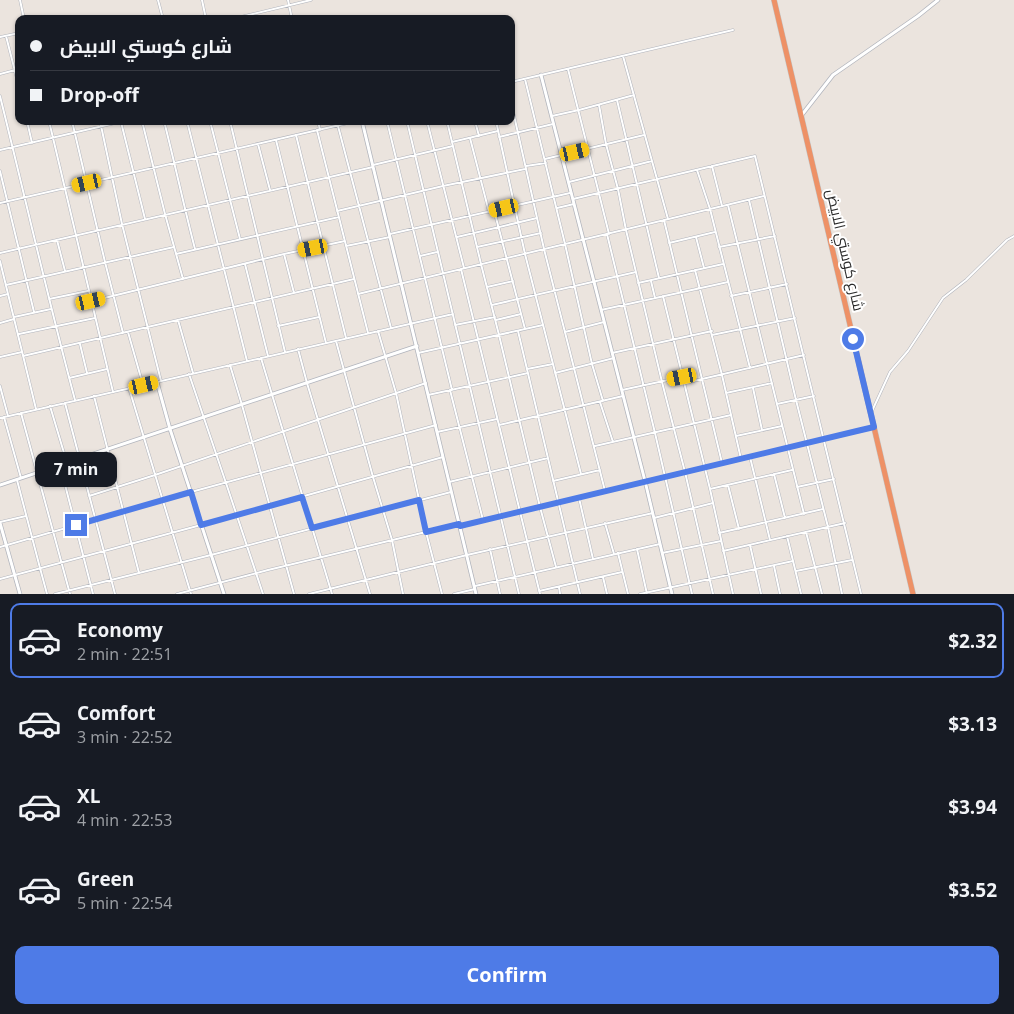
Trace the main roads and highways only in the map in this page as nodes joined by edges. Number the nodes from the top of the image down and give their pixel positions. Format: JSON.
{"nodes":[{"id":1,"x":774,"y":0,"type":"edge"},
{"id":2,"x":913,"y":594,"type":"edge"}],
"edges":[{"from":1,"to":2,"type":"highway","name":"شارع كوستي الابيض"}]}
